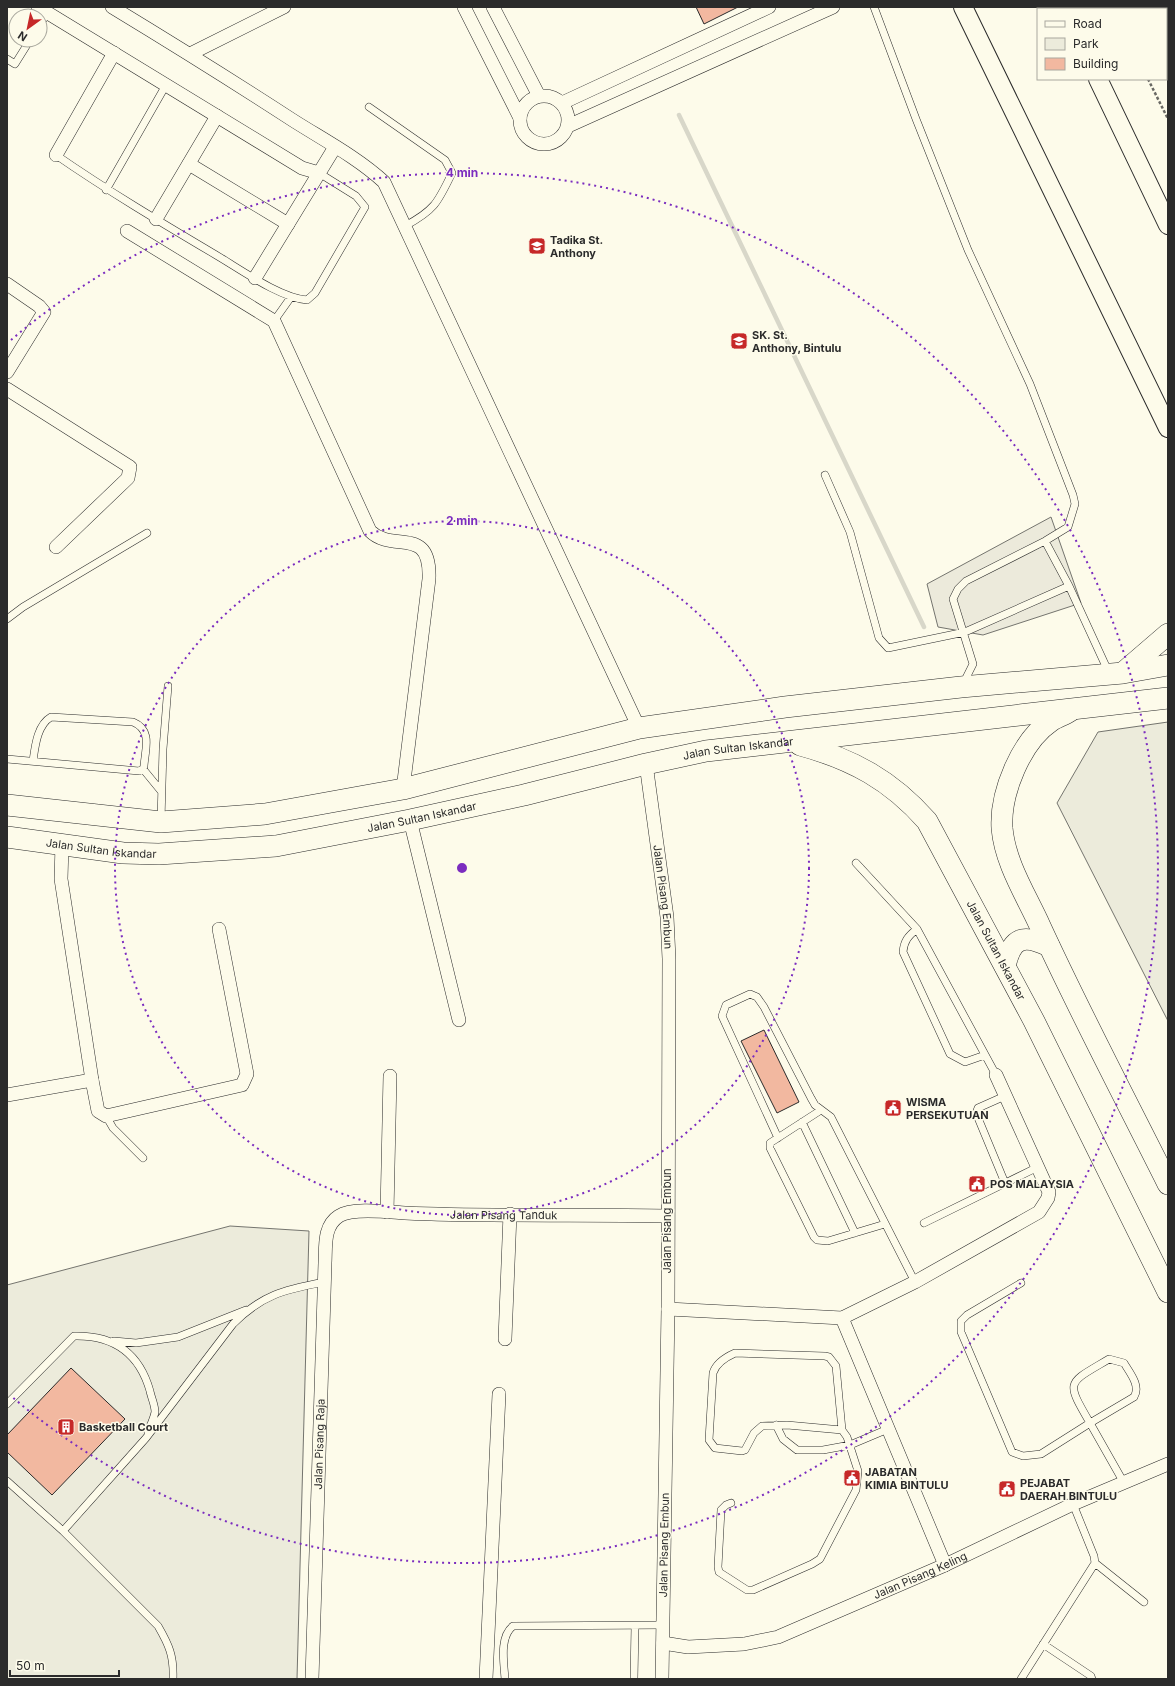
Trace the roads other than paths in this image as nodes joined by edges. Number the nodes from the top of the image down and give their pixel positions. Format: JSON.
{"nodes":[{"id":1,"x":112,"y":7,"type":"edge"},
{"id":2,"x":284,"y":7,"type":"edge"},
{"id":3,"x":464,"y":7,"type":"edge"},
{"id":4,"x":493,"y":7,"type":"edge"},
{"id":5,"x":769,"y":7,"type":"edge"},
{"id":6,"x":833,"y":7,"type":"edge"},
{"id":7,"x":874,"y":7,"type":"edge"},
{"id":8,"x":954,"y":7,"type":"edge"},
{"id":9,"x":963,"y":7,"type":"edge"},
{"id":10,"x":48,"y":13,"type":"edge"},
{"id":11,"x":25,"y":48,"type":"edge"},
{"id":12,"x":114,"y":53,"type":"junction"},
{"id":13,"x":190,"y":54,"type":"junction"},
{"id":14,"x":7,"y":59,"type":"edge"},
{"id":15,"x":994,"y":72,"type":"junction"},
{"id":16,"x":1098,"y":80,"type":"edge"},
{"id":17,"x":166,"y":86,"type":"junction"},
{"id":18,"x":539,"y":96,"type":"junction"},
{"id":19,"x":562,"y":103,"type":"junction"},
{"id":20,"x":369,"y":107,"type":"dead end"},
{"id":21,"x":217,"y":116,"type":"junction"},
{"id":22,"x":520,"y":118,"type":"junction"},
{"id":23,"x":568,"y":126,"type":"junction"},
{"id":24,"x":335,"y":147,"type":"junction"},
{"id":25,"x":56,"y":155,"type":"joint"},
{"id":26,"x":189,"y":164,"type":"junction"},
{"id":27,"x":319,"y":173,"type":"junction"},
{"id":28,"x":106,"y":190,"type":"junction"},
{"id":29,"x":156,"y":219,"type":"junction"},
{"id":30,"x":288,"y":224,"type":"junction"},
{"id":31,"x":1168,"y":225,"type":"edge"},
{"id":32,"x":406,"y":226,"type":"junction"},
{"id":33,"x":127,"y":231,"type":"dead end"},
{"id":34,"x":254,"y":278,"type":"junction"},
{"id":35,"x":7,"y":284,"type":"edge"},
{"id":36,"x":290,"y":296,"type":"junction"},
{"id":37,"x":274,"y":322,"type":"junction"},
{"id":38,"x":7,"y":372,"type":"edge"},
{"id":39,"x":7,"y":389,"type":"edge"},
{"id":40,"x":1168,"y":428,"type":"edge"},
{"id":41,"x":825,"y":475,"type":"dead end"},
{"id":42,"x":147,"y":533,"type":"dead end"},
{"id":43,"x":1045,"y":541,"type":"junction"},
{"id":44,"x":56,"y":547,"type":"dead end"},
{"id":45,"x":1069,"y":586,"type":"junction"},
{"id":46,"x":7,"y":619,"type":"edge"},
{"id":47,"x":965,"y":632,"type":"junction"},
{"id":48,"x":1168,"y":634,"type":"edge"},
{"id":49,"x":1168,"y":665,"type":"edge"},
{"id":50,"x":1116,"y":674,"type":"junction"},
{"id":51,"x":168,"y":686,"type":"dead end"},
{"id":52,"x":961,"y":687,"type":"junction"},
{"id":53,"x":1168,"y":698,"type":"edge"},
{"id":54,"x":1077,"y":707,"type":"junction"},
{"id":55,"x":639,"y":728,"type":"junction"},
{"id":56,"x":786,"y":742,"type":"junction"},
{"id":57,"x":7,"y":759,"type":"edge"},
{"id":58,"x":33,"y":761,"type":"junction"},
{"id":59,"x":646,"y":764,"type":"junction"},
{"id":60,"x":143,"y":769,"type":"junction"},
{"id":61,"x":402,"y":789,"type":"junction"},
{"id":62,"x":161,"y":791,"type":"junction"},
{"id":63,"x":10,"y":802,"type":"edge"},
{"id":64,"x":410,"y":820,"type":"junction"},
{"id":65,"x":161,"y":822,"type":"junction"},
{"id":66,"x":7,"y":837,"type":"edge"},
{"id":67,"x":62,"y":845,"type":"junction"},
{"id":68,"x":856,"y":863,"type":"dead end"},
{"id":69,"x":219,"y":929,"type":"dead end"},
{"id":70,"x":917,"y":929,"type":"junction"},
{"id":71,"x":1049,"y":946,"type":"junction"},
{"id":72,"x":1005,"y":966,"type":"junction"},
{"id":73,"x":458,"y":1020,"type":"dead end"},
{"id":74,"x":985,"y":1055,"type":"junction"},
{"id":75,"x":390,"y":1076,"type":"dead end"},
{"id":76,"x":996,"y":1076,"type":"joint"},
{"id":77,"x":92,"y":1080,"type":"junction"},
{"id":78,"x":7,"y":1095,"type":"edge"},
{"id":79,"x":1006,"y":1096,"type":"junction"},
{"id":80,"x":822,"y":1110,"type":"junction"},
{"id":81,"x":106,"y":1116,"type":"junction"},
{"id":82,"x":802,"y":1122,"type":"junction"},
{"id":83,"x":778,"y":1138,"type":"junction"},
{"id":84,"x":144,"y":1158,"type":"dead end"},
{"id":85,"x":1038,"y":1167,"type":"junction"},
{"id":86,"x":1005,"y":1183,"type":"junction"},
{"id":87,"x":1168,"y":1184,"type":"edge"},
{"id":88,"x":387,"y":1212,"type":"junction"},
{"id":89,"x":510,"y":1214,"type":"junction"},
{"id":90,"x":340,"y":1215,"type":"joint"},
{"id":91,"x":667,"y":1216,"type":"junction"},
{"id":92,"x":924,"y":1223,"type":"dead end"},
{"id":93,"x":885,"y":1224,"type":"junction"},
{"id":94,"x":856,"y":1233,"type":"junction"},
{"id":95,"x":324,"y":1282,"type":"junction"},
{"id":96,"x":915,"y":1282,"type":"junction"},
{"id":97,"x":1021,"y":1283,"type":"dead end"},
{"id":98,"x":1168,"y":1292,"type":"edge"},
{"id":99,"x":249,"y":1308,"type":"junction"},
{"id":100,"x":668,"y":1309,"type":"junction"},
{"id":101,"x":842,"y":1318,"type":"junction"},
{"id":102,"x":505,"y":1339,"type":"dead end"},
{"id":103,"x":112,"y":1341,"type":"junction"},
{"id":104,"x":499,"y":1394,"type":"dead end"},
{"id":105,"x":7,"y":1404,"type":"edge"},
{"id":106,"x":1090,"y":1423,"type":"junction"},
{"id":107,"x":776,"y":1425,"type":"junction"},
{"id":108,"x":888,"y":1429,"type":"junction"},
{"id":109,"x":842,"y":1430,"type":"junction"},
{"id":110,"x":146,"y":1438,"type":"junction"},
{"id":111,"x":850,"y":1445,"type":"junction"},
{"id":112,"x":1168,"y":1464,"type":"edge"},
{"id":113,"x":7,"y":1482,"type":"edge"},
{"id":114,"x":1124,"y":1483,"type":"junction"},
{"id":115,"x":731,"y":1503,"type":"dead end"},
{"id":116,"x":1073,"y":1504,"type":"junction"},
{"id":117,"x":63,"y":1531,"type":"junction"},
{"id":118,"x":1095,"y":1563,"type":"junction"},
{"id":119,"x":945,"y":1565,"type":"junction"},
{"id":120,"x":1144,"y":1602,"type":"dead end"},
{"id":121,"x":663,"y":1625,"type":"junction"},
{"id":122,"x":635,"y":1626,"type":"junction"},
{"id":123,"x":663,"y":1643,"type":"junction"},
{"id":124,"x":1043,"y":1644,"type":"junction"},
{"id":125,"x":173,"y":1679,"type":"edge"},
{"id":126,"x":312,"y":1679,"type":"edge"},
{"id":127,"x":486,"y":1679,"type":"edge"},
{"id":128,"x":505,"y":1679,"type":"edge"},
{"id":129,"x":634,"y":1679,"type":"edge"},
{"id":130,"x":662,"y":1679,"type":"edge"},
{"id":131,"x":1021,"y":1679,"type":"edge"},
{"id":132,"x":1092,"y":1679,"type":"edge"}],
"edges":[{"from":1,"to":13,"type":"street"},
{"from":2,"to":13,"type":"street"},
{"from":3,"to":22,"type":"street"},
{"from":4,"to":18,"type":"street"},
{"from":5,"to":19,"type":"street"},
{"from":6,"to":23,"type":"street"},
{"from":7,"to":43,"type":"lane"},
{"from":8,"to":15,"type":"street"},
{"from":9,"to":15,"type":"main road"},
{"from":10,"to":12,"type":"street"},
{"from":11,"to":14,"type":"lane"},
{"from":12,"to":17,"type":"street"},
{"from":12,"to":25,"type":"street"},
{"from":13,"to":24,"type":"street"},
{"from":15,"to":40,"type":"main road"},
{"from":16,"to":31,"type":"main road"},
{"from":17,"to":21,"type":"street"},
{"from":17,"to":28,"type":"lane"},
{"from":18,"to":19,"type":"street"},
{"from":18,"to":22,"type":"street"},
{"from":19,"to":23,"type":"street"},
{"from":20,"to":32,"type":"lane"},
{"from":21,"to":26,"type":"street"},
{"from":21,"to":27,"type":"street"},
{"from":22,"to":23,"type":"street"},
{"from":24,"to":27,"type":"street"},
{"from":24,"to":32,"type":"street"},
{"from":25,"to":28,"type":"lane"},
{"from":26,"to":29,"type":"street"},
{"from":26,"to":30,"type":"street"},
{"from":27,"to":30,"type":"street"},
{"from":27,"to":36,"type":"lane"},
{"from":28,"to":29,"type":"lane"},
{"from":29,"to":34,"type":"lane"},
{"from":30,"to":34,"type":"street"},
{"from":32,"to":55,"type":"street"},
{"from":33,"to":37,"type":"street"},
{"from":34,"to":36,"type":"lane"},
{"from":35,"to":38,"type":"street"},
{"from":36,"to":37,"type":"lane"},
{"from":37,"to":61,"type":"street"},
{"from":39,"to":44,"type":"street"},
{"from":41,"to":47,"type":"lane"},
{"from":42,"to":46,"type":"lane"},
{"from":43,"to":45,"type":"lane"},
{"from":43,"to":47,"type":"lane"},
{"from":45,"to":47,"type":"lane"},
{"from":45,"to":50,"type":"lane"},
{"from":47,"to":52,"type":"lane"},
{"from":48,"to":50,"type":"main road"},
{"from":49,"to":50,"type":"main road"},
{"from":50,"to":52,"type":"main road"},
{"from":51,"to":62,"type":"lane"},
{"from":52,"to":55,"type":"main road"},
{"from":53,"to":54,"type":"main road"},
{"from":54,"to":56,"type":"main road"},
{"from":54,"to":71,"type":"main road"},
{"from":55,"to":61,"type":"main road"},
{"from":56,"to":59,"type":"main road","name":"Jalan Sultan Iskandar"},
{"from":56,"to":72,"type":"main road","name":"Jalan Sultan Iskandar"},
{"from":57,"to":58,"type":"lane"},
{"from":58,"to":60,"type":"lane"},
{"from":58,"to":60,"type":"lane"},
{"from":59,"to":64,"type":"main road","name":"Jalan Sultan Iskandar"},
{"from":59,"to":91,"type":"street","name":"Jalan Pisang Embun"},
{"from":60,"to":62,"type":"lane"},
{"from":61,"to":65,"type":"main road"},
{"from":62,"to":65,"type":"lane"},
{"from":63,"to":65,"type":"main road"},
{"from":64,"to":67,"type":"main road","name":"Jalan Sultan Iskandar"},
{"from":64,"to":73,"type":"street"},
{"from":66,"to":67,"type":"main road","name":"Jalan Sultan Iskandar"},
{"from":67,"to":77,"type":"street"},
{"from":68,"to":70,"type":"lane"},
{"from":69,"to":81,"type":"street"},
{"from":70,"to":74,"type":"lane"},
{"from":70,"to":74,"type":"lane"},
{"from":71,"to":72,"type":"main road"},
{"from":71,"to":87,"type":"main road"},
{"from":72,"to":98,"type":"main road","name":"Jalan Sultan Iskandar"},
{"from":74,"to":76,"type":"lane"},
{"from":75,"to":88,"type":"street"},
{"from":76,"to":79,"type":"street"},
{"from":77,"to":78,"type":"street"},
{"from":77,"to":81,"type":"street"},
{"from":79,"to":85,"type":"street"},
{"from":79,"to":86,"type":"lane"},
{"from":80,"to":82,"type":"lane"},
{"from":80,"to":83,"type":"lane"},
{"from":80,"to":93,"type":"lane"},
{"from":81,"to":84,"type":"lane"},
{"from":82,"to":83,"type":"lane"},
{"from":82,"to":94,"type":"lane"},
{"from":83,"to":94,"type":"lane"},
{"from":85,"to":86,"type":"lane"},
{"from":85,"to":96,"type":"street"},
{"from":86,"to":92,"type":"lane"},
{"from":88,"to":89,"type":"street","name":"Jalan Pisang Tanduk"},
{"from":88,"to":90,"type":"street","name":"Jalan Pisang Tanduk"},
{"from":89,"to":91,"type":"street","name":"Jalan Pisang Tanduk"},
{"from":89,"to":102,"type":"street"},
{"from":90,"to":95,"type":"street","name":"Jalan Pisang Raja"},
{"from":91,"to":100,"type":"street","name":"Jalan Pisang Embun"},
{"from":93,"to":94,"type":"lane"},
{"from":93,"to":96,"type":"lane"},
{"from":95,"to":99,"type":"lane"},
{"from":95,"to":126,"type":"street","name":"Jalan Pisang Raja"},
{"from":96,"to":101,"type":"street"},
{"from":97,"to":106,"type":"lane"},
{"from":99,"to":103,"type":"lane"},
{"from":99,"to":110,"type":"lane"},
{"from":100,"to":101,"type":"street"},
{"from":100,"to":121,"type":"street","name":"Jalan Pisang Embun"},
{"from":101,"to":108,"type":"street"},
{"from":103,"to":105,"type":"lane"},
{"from":103,"to":110,"type":"lane"},
{"from":104,"to":127,"type":"street"},
{"from":106,"to":106,"type":"lane"},
{"from":106,"to":114,"type":"lane"},
{"from":107,"to":109,"type":"lane"},
{"from":107,"to":109,"type":"lane"},
{"from":107,"to":111,"type":"lane"},
{"from":108,"to":111,"type":"lane"},
{"from":108,"to":119,"type":"street"},
{"from":109,"to":111,"type":"lane"},
{"from":110,"to":117,"type":"lane"},
{"from":111,"to":115,"type":"lane"},
{"from":112,"to":114,"type":"street","name":"Jalan Pisang Keling"},
{"from":113,"to":117,"type":"lane"},
{"from":114,"to":116,"type":"street","name":"Jalan Pisang Keling"},
{"from":116,"to":118,"type":"lane"},
{"from":116,"to":119,"type":"street","name":"Jalan Pisang Keling"},
{"from":117,"to":125,"type":"lane"},
{"from":118,"to":120,"type":"lane"},
{"from":118,"to":124,"type":"lane"},
{"from":119,"to":123,"type":"street","name":"Jalan Pisang Keling"},
{"from":121,"to":122,"type":"lane"},
{"from":121,"to":123,"type":"street","name":"Jalan Pisang Embun"},
{"from":122,"to":128,"type":"lane"},
{"from":122,"to":129,"type":"lane"},
{"from":123,"to":130,"type":"street","name":"Jalan Pisang Embun"},
{"from":124,"to":131,"type":"lane"},
{"from":124,"to":132,"type":"lane"}]}
